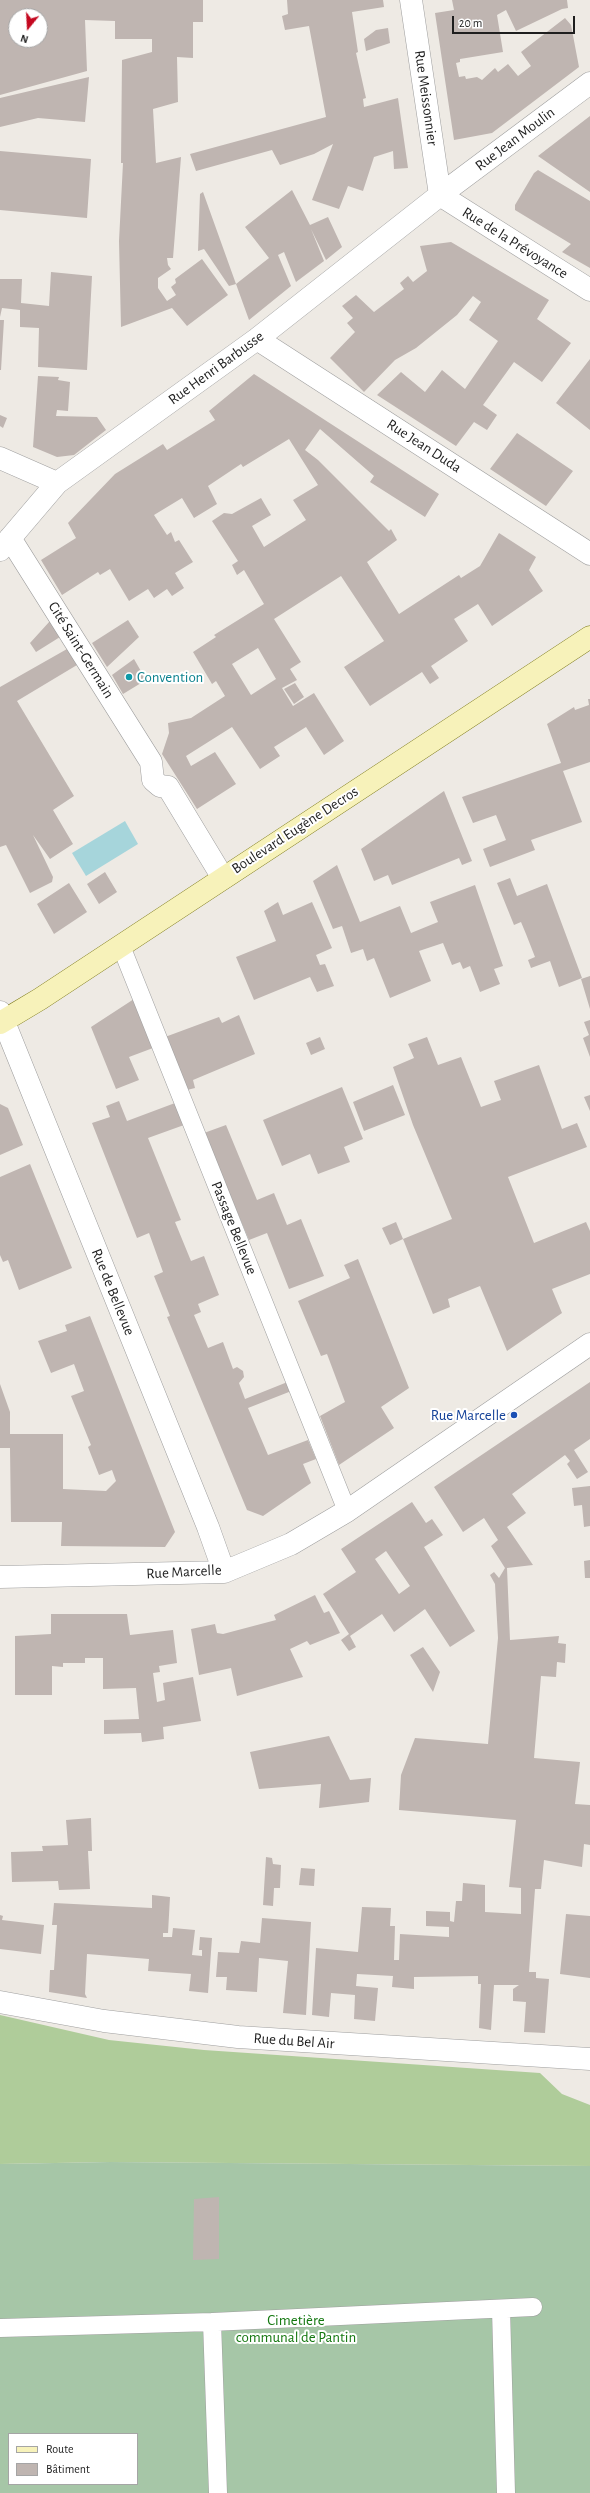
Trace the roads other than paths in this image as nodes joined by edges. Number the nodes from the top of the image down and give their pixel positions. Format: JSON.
{"nodes":[{"id":1,"x":411,"y":0,"type":"edge"},
{"id":2,"x":590,"y":83,"type":"edge"},
{"id":3,"x":440,"y":195,"type":"junction"},
{"id":4,"x":590,"y":290,"type":"edge"},
{"id":5,"x":257,"y":338,"type":"junction"},
{"id":6,"x":0,"y":458,"type":"edge"},
{"id":7,"x":57,"y":483,"type":"junction"},
{"id":8,"x":5,"y":544,"type":"edge"},
{"id":9,"x":590,"y":554,"type":"edge"},
{"id":10,"x":590,"y":637,"type":"edge"},
{"id":11,"x":223,"y":878,"type":"junction"},
{"id":12,"x":121,"y":946,"type":"junction"},
{"id":13,"x":1,"y":1019,"type":"edge"},
{"id":14,"x":590,"y":1344,"type":"edge"},
{"id":15,"x":347,"y":1511,"type":"junction"},
{"id":16,"x":224,"y":1572,"type":"junction"},
{"id":17,"x":0,"y":1577,"type":"edge"},
{"id":18,"x":0,"y":2002,"type":"edge"},
{"id":19,"x":590,"y":2059,"type":"edge"},
{"id":20,"x":533,"y":2307,"type":"dead end"},
{"id":21,"x":501,"y":2309,"type":"junction"},
{"id":22,"x":212,"y":2322,"type":"junction"},
{"id":23,"x":0,"y":2328,"type":"edge"},
{"id":24,"x":218,"y":2493,"type":"edge"},
{"id":25,"x":506,"y":2493,"type":"edge"}],
"edges":[{"from":1,"to":3,"type":"street","name":"Rue Meissonnier"},
{"from":2,"to":3,"type":"street","name":"Rue Jean Moulin"},
{"from":3,"to":4,"type":"street","name":"Rue de la Prévoyance"},
{"from":3,"to":5,"type":"street","name":"Rue Henri Barbusse"},
{"from":5,"to":7,"type":"street","name":"Rue Henri Barbusse"},
{"from":5,"to":9,"type":"street","name":"Rue Jean Duda"},
{"from":6,"to":7,"type":"street"},
{"from":7,"to":8,"type":"street","name":"Rue Henri Barbusse"},
{"from":8,"to":11,"type":"street","name":"Cité Saint-Germain"},
{"from":10,"to":11,"type":"street","name":"Boulevard Eugène Decros"},
{"from":11,"to":12,"type":"street","name":"Boulevard Eugène Decros"},
{"from":12,"to":13,"type":"street","name":"Boulevard Eugène Decros"},
{"from":12,"to":15,"type":"lane","name":"Passage Bellevue"},
{"from":13,"to":16,"type":"street","name":"Rue de Bellevue"},
{"from":14,"to":15,"type":"street","name":"Rue Marcelle"},
{"from":15,"to":16,"type":"street","name":"Rue Marcelle"},
{"from":16,"to":17,"type":"street","name":"Rue Marcelle"},
{"from":18,"to":19,"type":"street","name":"Rue du Bel Air"},
{"from":20,"to":21,"type":"lane"},
{"from":21,"to":22,"type":"lane"},
{"from":21,"to":25,"type":"lane"},
{"from":22,"to":23,"type":"lane"},
{"from":22,"to":24,"type":"lane"}]}
